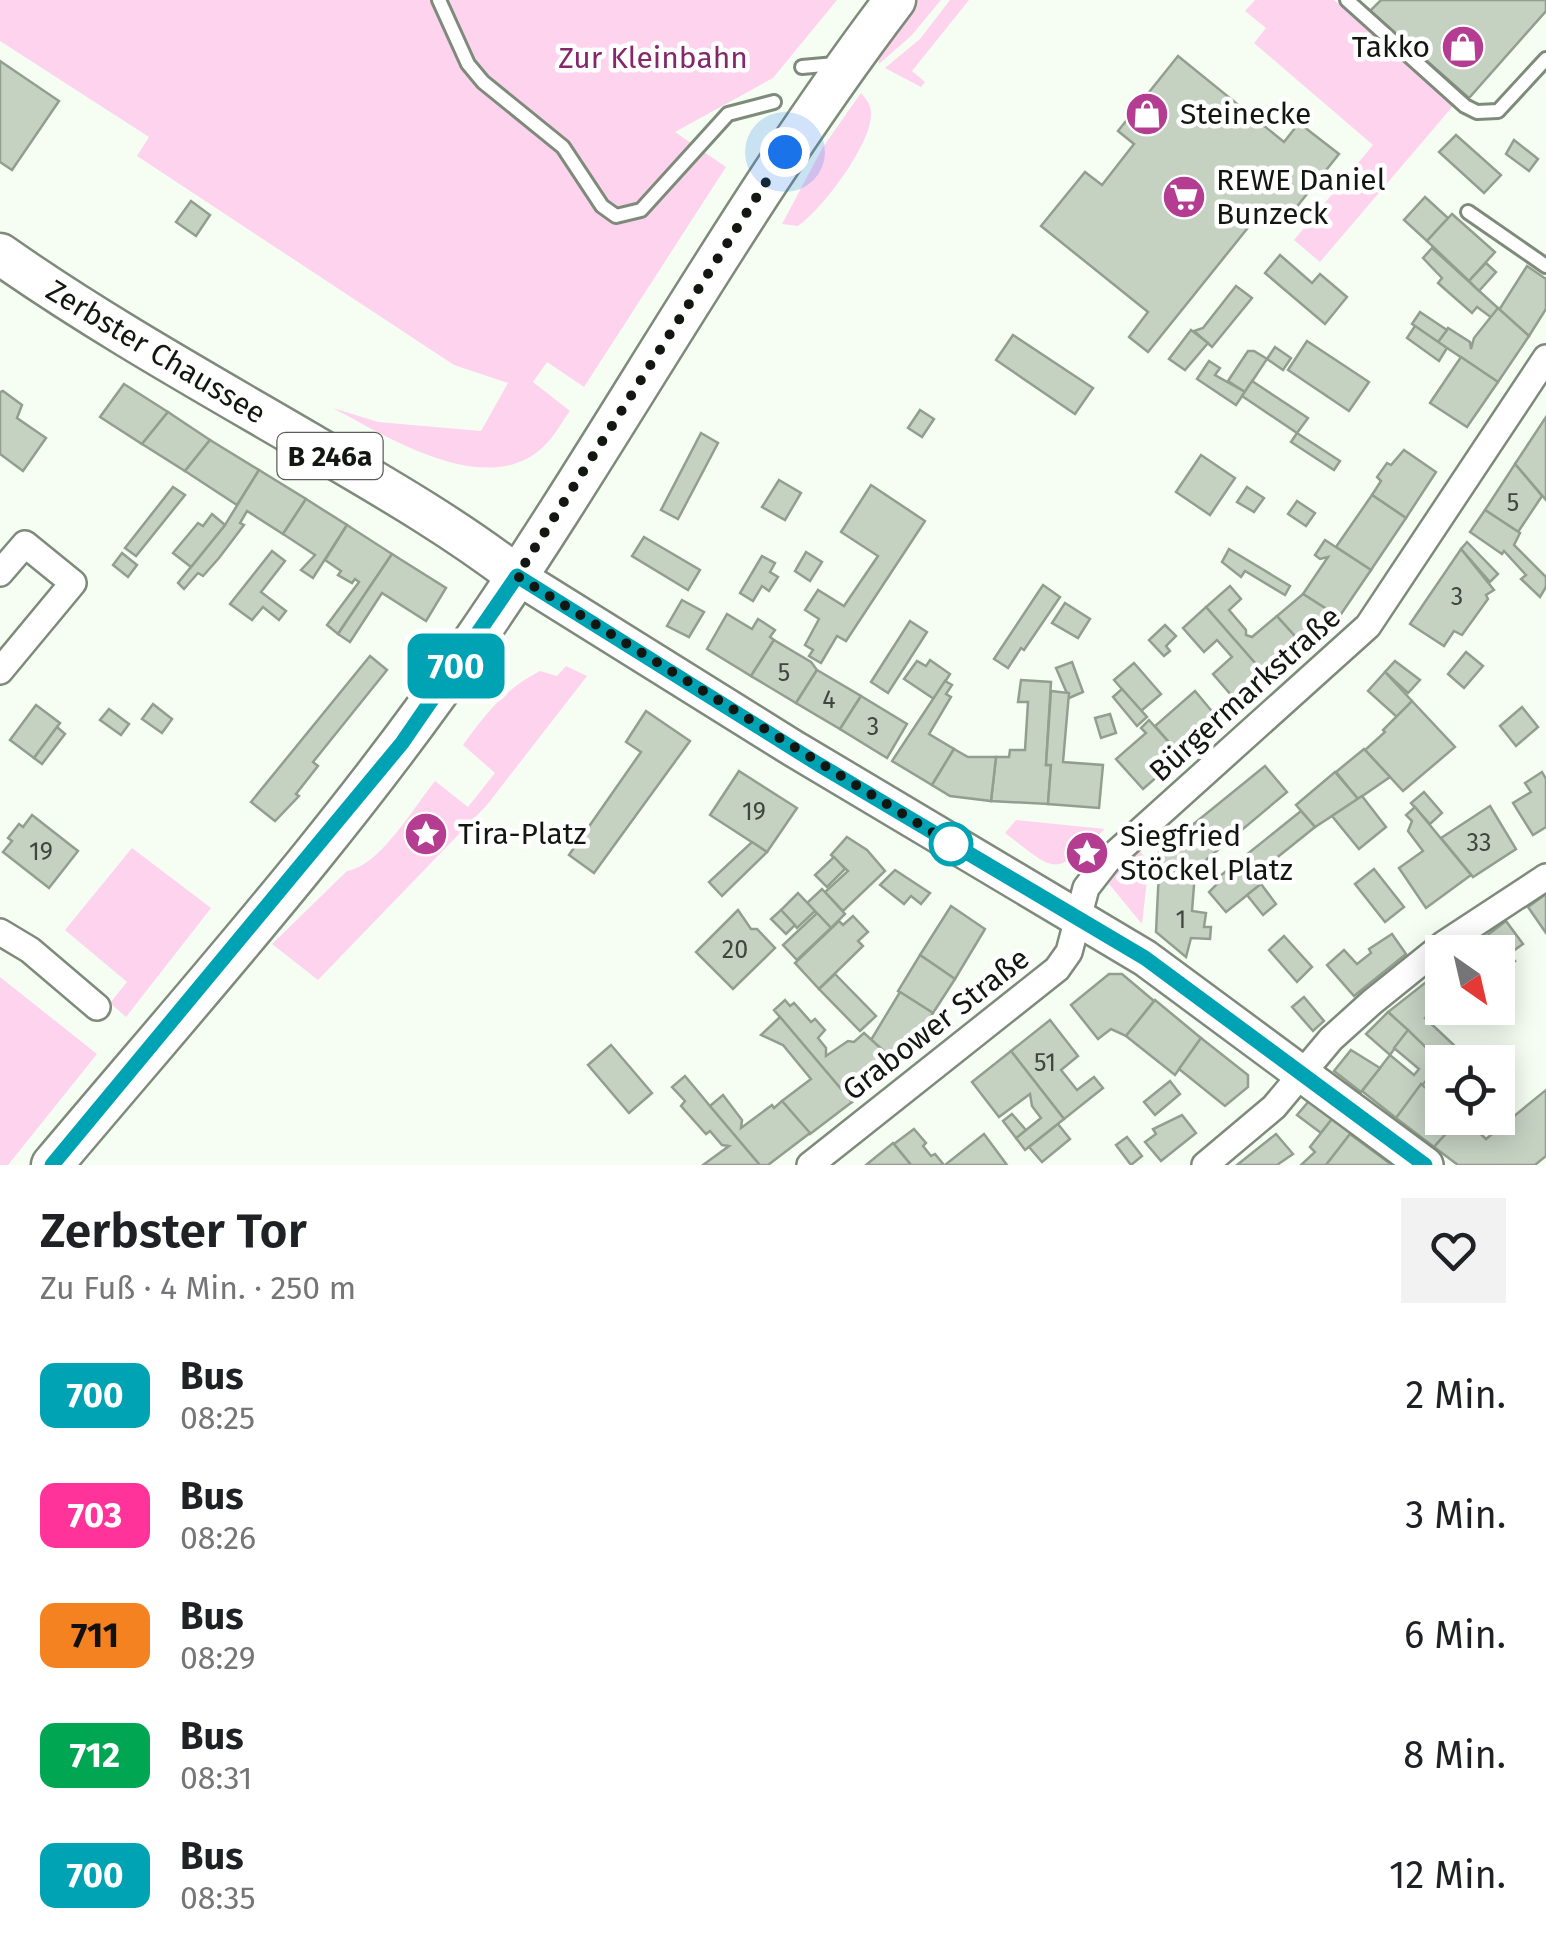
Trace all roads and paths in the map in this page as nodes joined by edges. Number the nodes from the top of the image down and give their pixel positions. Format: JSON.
{"nodes":[{"id":1,"x":439,"y":0,"type":"edge"},
{"id":2,"x":895,"y":0,"type":"edge"},
{"id":3,"x":1347,"y":0,"type":"edge"},
{"id":4,"x":1546,"y":59,"type":"edge"},
{"id":5,"x":849,"y":63,"type":"junction"},
{"id":6,"x":802,"y":67,"type":"dead end"},
{"id":7,"x":774,"y":102,"type":"dead end"},
{"id":8,"x":1468,"y":212,"type":"dead end"},
{"id":9,"x":2,"y":258,"type":"edge"},
{"id":10,"x":1546,"y":266,"type":"edge"},
{"id":11,"x":1546,"y":358,"type":"edge"},
{"id":12,"x":0,"y":573,"type":"edge"},
{"id":13,"x":517,"y":576,"type":"junction"},
{"id":14,"x":0,"y":671,"type":"edge"},
{"id":15,"x":1546,"y":877,"type":"edge"},
{"id":16,"x":1080,"y":918,"type":"junction"},
{"id":17,"x":0,"y":932,"type":"edge"},
{"id":18,"x":96,"y":1006,"type":"dead end"},
{"id":19,"x":1304,"y":1074,"type":"junction"},
{"id":20,"x":52,"y":1165,"type":"edge"},
{"id":21,"x":810,"y":1165,"type":"edge"},
{"id":22,"x":1205,"y":1165,"type":"edge"},
{"id":23,"x":1425,"y":1165,"type":"edge"}],
"edges":[{"from":1,"to":7,"type":"lane"},
{"from":2,"to":5,"type":"main road"},
{"from":3,"to":4,"type":"lane"},
{"from":5,"to":6,"type":"lane"},
{"from":5,"to":13,"type":"main road"},
{"from":8,"to":10,"type":"lane"},
{"from":9,"to":13,"type":"main road","name":"Zerbster Chaussee","number":"B 246a"},
{"from":11,"to":16,"type":"street","name":"Bürgermarkstraße"},
{"from":12,"to":14,"type":"street"},
{"from":13,"to":16,"type":"street","name":"Zerbster Chaussee"},
{"from":13,"to":20,"type":"main road"},
{"from":15,"to":19,"type":"street"},
{"from":16,"to":19,"type":"street","name":"Zerbster Chaussee"},
{"from":16,"to":21,"type":"street","name":"Grabower Straße"},
{"from":17,"to":18,"type":"street"},
{"from":19,"to":22,"type":"street"},
{"from":19,"to":23,"type":"street","name":"Zerbster Chaussee"}]}
